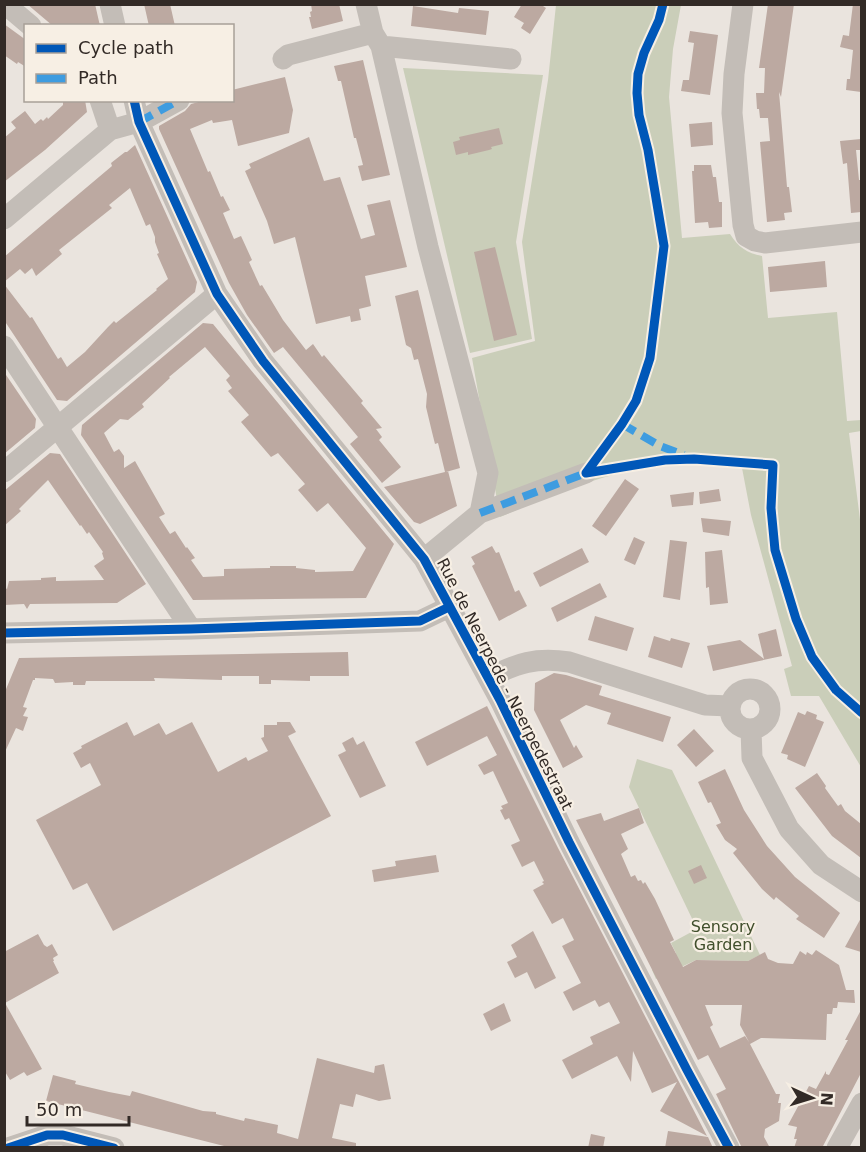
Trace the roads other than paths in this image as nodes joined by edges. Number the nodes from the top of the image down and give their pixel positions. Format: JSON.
{"nodes":[{"id":1,"x":5,"y":4,"type":"edge"},
{"id":2,"x":110,"y":4,"type":"edge"},
{"id":3,"x":366,"y":4,"type":"edge"},
{"id":4,"x":743,"y":4,"type":"edge"},
{"id":5,"x":29,"y":24,"type":"edge"},
{"id":6,"x":115,"y":24,"type":"edge"},
{"id":7,"x":377,"y":39,"type":"junction"},
{"id":8,"x":284,"y":59,"type":"dead end"},
{"id":9,"x":511,"y":59,"type":"dead end"},
{"id":10,"x":101,"y":102,"type":"edge"},
{"id":11,"x":134,"y":102,"type":"edge"},
{"id":12,"x":175,"y":102,"type":"edge"},
{"id":13,"x":139,"y":122,"type":"junction"},
{"id":14,"x":110,"y":130,"type":"junction"},
{"id":15,"x":4,"y":219,"type":"edge"},
{"id":16,"x":861,"y":232,"type":"edge"},
{"id":17,"x":218,"y":294,"type":"junction"},
{"id":18,"x":4,"y":346,"type":"edge"},
{"id":19,"x":58,"y":426,"type":"junction"},
{"id":20,"x":4,"y":472,"type":"edge"},
{"id":21,"x":586,"y":473,"type":"dead end"},
{"id":22,"x":480,"y":513,"type":"junction"},
{"id":23,"x":424,"y":559,"type":"junction"},
{"id":24,"x":450,"y":607,"type":"junction"},
{"id":25,"x":191,"y":629,"type":"junction"},
{"id":26,"x":4,"y":633,"type":"edge"},
{"id":27,"x":488,"y":678,"type":"junction"},
{"id":28,"x":730,"y":706,"type":"junction"},
{"id":29,"x":751,"y":729,"type":"junction"},
{"id":30,"x":861,"y":892,"type":"edge"},
{"id":31,"x":861,"y":1102,"type":"edge"},
{"id":32,"x":8,"y":1148,"type":"edge"},
{"id":33,"x":114,"y":1148,"type":"edge"},
{"id":34,"x":729,"y":1148,"type":"edge"},
{"id":35,"x":837,"y":1148,"type":"edge"}],
"edges":[{"from":1,"to":5,"type":"street"},
{"from":2,"to":6,"type":"street"},
{"from":3,"to":7,"type":"street"},
{"from":4,"to":16,"type":"street"},
{"from":7,"to":8,"type":"street"},
{"from":7,"to":9,"type":"street"},
{"from":7,"to":22,"type":"street"},
{"from":10,"to":14,"type":"street"},
{"from":11,"to":13,"type":"street","name":"Rue de Neerpede - Neerpedestraat"},
{"from":12,"to":13,"type":"street"},
{"from":13,"to":14,"type":"street"},
{"from":13,"to":17,"type":"street","name":"Rue de Neerpede - Neerpedestraat"},
{"from":14,"to":15,"type":"street"},
{"from":17,"to":19,"type":"street"},
{"from":17,"to":23,"type":"street","name":"Rue de Neerpede - Neerpedestraat"},
{"from":18,"to":19,"type":"street"},
{"from":19,"to":20,"type":"street"},
{"from":19,"to":25,"type":"street"},
{"from":21,"to":22,"type":"street"},
{"from":22,"to":23,"type":"street"},
{"from":23,"to":24,"type":"street","name":"Rue de Neerpede - Neerpedestraat"},
{"from":24,"to":25,"type":"street"},
{"from":24,"to":27,"type":"street","name":"Rue de Neerpede - Neerpedestraat"},
{"from":25,"to":26,"type":"street"},
{"from":27,"to":28,"type":"street"},
{"from":27,"to":34,"type":"street","name":"Rue de Neerpede - Neerpedestraat"},
{"from":28,"to":29,"type":"street"},
{"from":28,"to":29,"type":"street"},
{"from":29,"to":30,"type":"street"},
{"from":31,"to":35,"type":"street"},
{"from":32,"to":33,"type":"street"}]}
